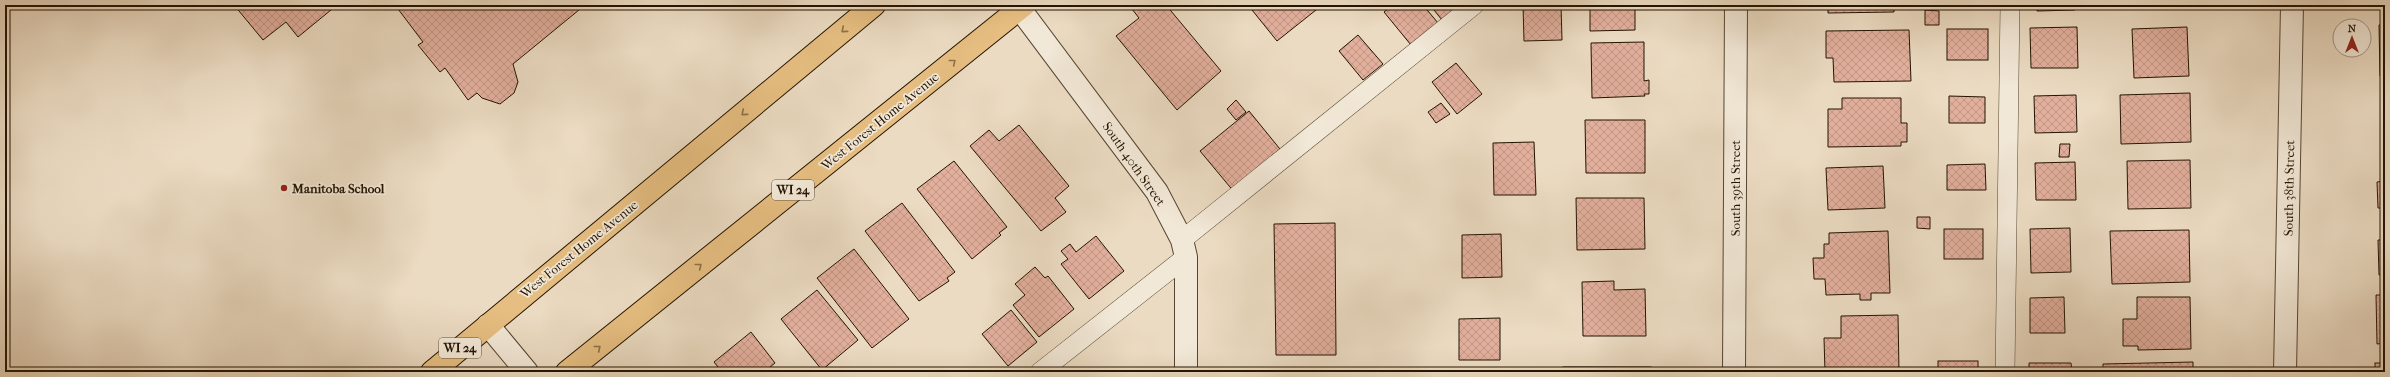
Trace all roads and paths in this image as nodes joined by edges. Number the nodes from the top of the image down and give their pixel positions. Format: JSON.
{"nodes":[{"id":1,"x":874,"y":5,"type":"edge"},
{"id":2,"x":1474,"y":5,"type":"edge"},
{"id":3,"x":1736,"y":5,"type":"edge"},
{"id":4,"x":2010,"y":5,"type":"edge"},
{"id":5,"x":2292,"y":5,"type":"edge"},
{"id":6,"x":1020,"y":6,"type":"edge"},
{"id":7,"x":1184,"y":249,"type":"junction"},
{"id":8,"x":488,"y":325,"type":"junction"},
{"id":9,"x":432,"y":372,"type":"edge"},
{"id":10,"x":527,"y":372,"type":"edge"},
{"id":11,"x":567,"y":372,"type":"edge"},
{"id":12,"x":1040,"y":372,"type":"edge"},
{"id":13,"x":1186,"y":372,"type":"edge"},
{"id":14,"x":1734,"y":372,"type":"edge"},
{"id":15,"x":2006,"y":372,"type":"edge"},
{"id":16,"x":2285,"y":372,"type":"edge"}],
"edges":[{"from":1,"to":8,"type":"main road","name":"West Forest Home Avenue","number":"WI 24","one_way":true},
{"from":2,"to":7,"type":"lane"},
{"from":3,"to":14,"type":"street","name":"South 39th Street"},
{"from":4,"to":15,"type":"lane"},
{"from":5,"to":16,"type":"street","name":"South 38th Street"},
{"from":6,"to":7,"type":"street","name":"South 40th Street"},
{"from":11,"to":6,"type":"main road","name":"West Forest Home Avenue","number":"WI 24","one_way":true},
{"from":7,"to":12,"type":"lane"},
{"from":7,"to":13,"type":"street","name":"South 40th Street"},
{"from":8,"to":9,"type":"main road","name":"West Forest Home Avenue","number":"WI 24"},
{"from":8,"to":10,"type":"street"}]}
